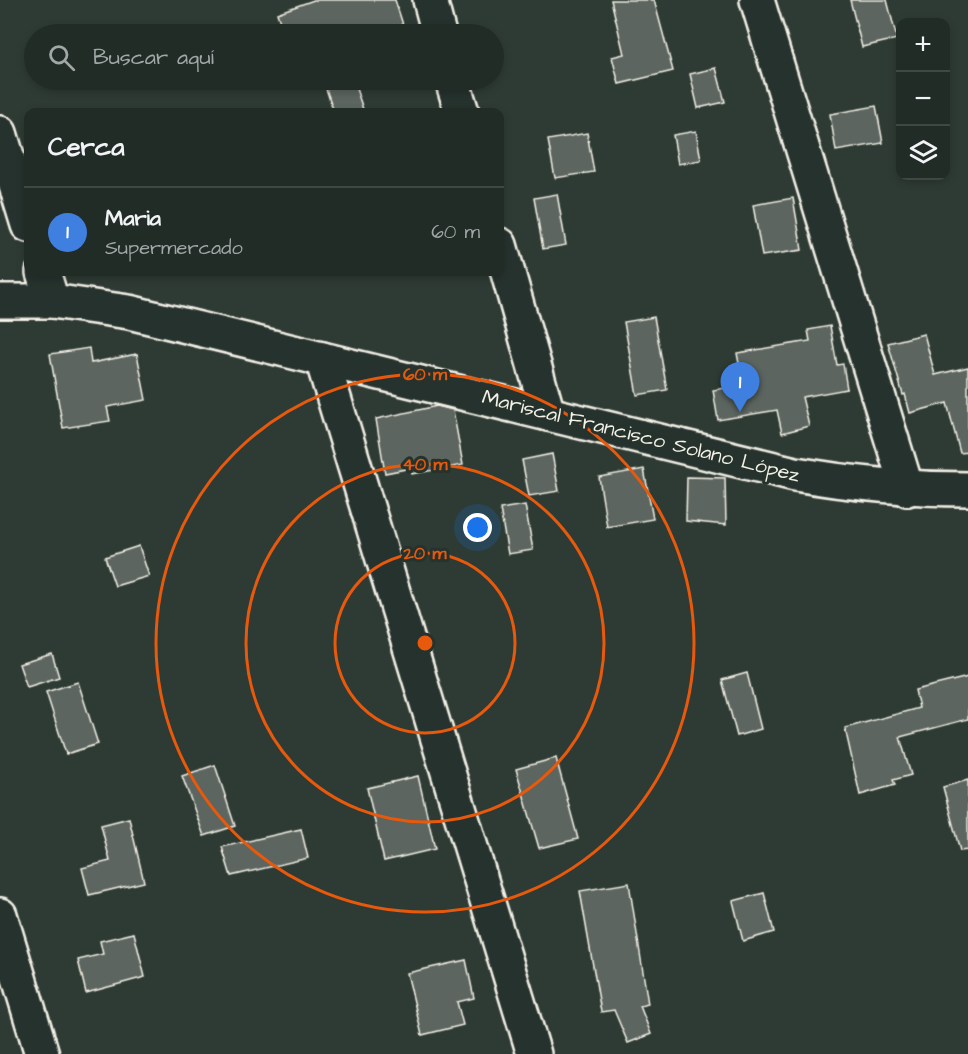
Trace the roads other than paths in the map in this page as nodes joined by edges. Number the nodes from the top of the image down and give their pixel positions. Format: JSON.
{"nodes":[{"id":1,"x":430,"y":0,"type":"edge"},
{"id":2,"x":757,"y":0,"type":"edge"},
{"id":3,"x":437,"y":24,"type":"edge"},
{"id":4,"x":455,"y":90,"type":"edge"},
{"id":5,"x":461,"y":108,"type":"edge"},
{"id":6,"x":0,"y":133,"type":"edge"},
{"id":7,"x":24,"y":212,"type":"edge"},
{"id":8,"x":504,"y":259,"type":"edge"},
{"id":9,"x":48,"y":286,"type":"edge"},
{"id":10,"x":0,"y":302,"type":"edge"},
{"id":11,"x":322,"y":359,"type":"junction"},
{"id":12,"x":548,"y":414,"type":"junction"},
{"id":13,"x":907,"y":489,"type":"junction"},
{"id":14,"x":968,"y":489,"type":"edge"},
{"id":15,"x":0,"y":915,"type":"edge"},
{"id":16,"x":42,"y":1054,"type":"edge"},
{"id":17,"x":534,"y":1054,"type":"edge"}],
"edges":[{"from":1,"to":3,"type":"street"},
{"from":2,"to":13,"type":"street"},
{"from":4,"to":5,"type":"street"},
{"from":6,"to":7,"type":"street"},
{"from":8,"to":12,"type":"street"},
{"from":9,"to":10,"type":"street","name":"Mariscal Francisco Solano López"},
{"from":9,"to":11,"type":"street","name":"Mariscal Francisco Solano López"},
{"from":11,"to":12,"type":"street","name":"Mariscal Francisco Solano López"},
{"from":11,"to":17,"type":"street"},
{"from":12,"to":13,"type":"street","name":"Mariscal Francisco Solano López"},
{"from":13,"to":14,"type":"street","name":"Mariscal Francisco Solano López"},
{"from":15,"to":16,"type":"street"}]}
